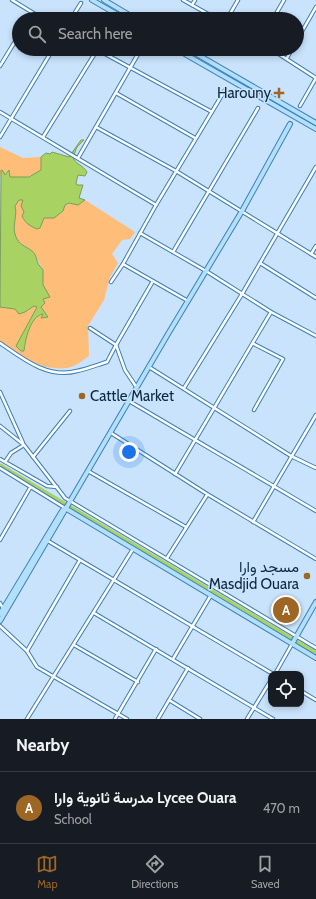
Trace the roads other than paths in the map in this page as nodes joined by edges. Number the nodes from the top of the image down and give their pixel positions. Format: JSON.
{"nodes":[{"id":1,"x":12,"y":0,"type":"edge"},
{"id":2,"x":92,"y":0,"type":"edge"},
{"id":3,"x":104,"y":0,"type":"edge"},
{"id":4,"x":183,"y":0,"type":"edge"},
{"id":5,"x":195,"y":0,"type":"edge"},
{"id":6,"x":238,"y":0,"type":"edge"},
{"id":7,"x":284,"y":0,"type":"edge"},
{"id":8,"x":81,"y":3,"type":"dead end"},
{"id":9,"x":192,"y":5,"type":"junction"},
{"id":10,"x":316,"y":7,"type":"edge"},
{"id":11,"x":30,"y":12,"type":"edge"},
{"id":12,"x":75,"y":12,"type":"edge"},
{"id":13,"x":112,"y":12,"type":"edge"},
{"id":14,"x":124,"y":12,"type":"edge"},
{"id":15,"x":204,"y":12,"type":"edge"},
{"id":16,"x":230,"y":12,"type":"edge"},
{"id":17,"x":277,"y":12,"type":"edge"},
{"id":18,"x":304,"y":28,"type":"edge"},
{"id":19,"x":12,"y":46,"type":"edge"},
{"id":20,"x":49,"y":56,"type":"edge"},
{"id":21,"x":93,"y":56,"type":"edge"},
{"id":22,"x":110,"y":56,"type":"edge"},
{"id":23,"x":137,"y":56,"type":"edge"},
{"id":24,"x":188,"y":56,"type":"edge"},
{"id":25,"x":200,"y":56,"type":"edge"},
{"id":26,"x":283,"y":56,"type":"edge"},
{"id":27,"x":287,"y":58,"type":"joint"},
{"id":28,"x":0,"y":66,"type":"edge"},
{"id":29,"x":131,"y":68,"type":"junction"},
{"id":30,"x":316,"y":78,"type":"edge"},
{"id":31,"x":225,"y":90,"type":"dead end"},
{"id":32,"x":116,"y":93,"type":"junction"},
{"id":33,"x":300,"y":106,"type":"dead end"},
{"id":34,"x":258,"y":108,"type":"dead end"},
{"id":35,"x":0,"y":112,"type":"edge"},
{"id":36,"x":212,"y":112,"type":"junction"},
{"id":37,"x":12,"y":119,"type":"junction"},
{"id":38,"x":316,"y":123,"type":"edge"},
{"id":39,"x":290,"y":124,"type":"dead end"},
{"id":40,"x":96,"y":127,"type":"junction"},
{"id":41,"x":316,"y":130,"type":"edge"},
{"id":42,"x":0,"y":137,"type":"edge"},
{"id":43,"x":43,"y":137,"type":"junction"},
{"id":44,"x":195,"y":138,"type":"junction"},
{"id":45,"x":78,"y":158,"type":"junction"},
{"id":46,"x":316,"y":167,"type":"edge"},
{"id":47,"x":176,"y":171,"type":"junction"},
{"id":48,"x":208,"y":190,"type":"junction"},
{"id":49,"x":156,"y":205,"type":"junction"},
{"id":50,"x":242,"y":211,"type":"junction"},
{"id":51,"x":140,"y":233,"type":"junction"},
{"id":52,"x":277,"y":233,"type":"junction"},
{"id":53,"x":316,"y":246,"type":"edge"},
{"id":54,"x":173,"y":252,"type":"junction"},
{"id":55,"x":311,"y":254,"type":"junction"},
{"id":56,"x":316,"y":256,"type":"edge"},
{"id":57,"x":260,"y":263,"type":"junction"},
{"id":58,"x":123,"y":264,"type":"junction"},
{"id":59,"x":206,"y":271,"type":"junction"},
{"id":60,"x":110,"y":282,"type":"dead end"},
{"id":61,"x":153,"y":282,"type":"junction"},
{"id":62,"x":242,"y":294,"type":"junction"},
{"id":63,"x":316,"y":298,"type":"edge"},
{"id":64,"x":188,"y":301,"type":"junction"},
{"id":65,"x":272,"y":312,"type":"junction"},
{"id":66,"x":90,"y":328,"type":"dead end"},
{"id":67,"x":316,"y":336,"type":"edge"},
{"id":68,"x":0,"y":343,"type":"edge"},
{"id":69,"x":254,"y":344,"type":"junction"},
{"id":70,"x":116,"y":345,"type":"junction"},
{"id":71,"x":149,"y":366,"type":"junction"},
{"id":72,"x":137,"y":388,"type":"junction"},
{"id":73,"x":184,"y":388,"type":"junction"},
{"id":74,"x":0,"y":392,"type":"edge"},
{"id":75,"x":129,"y":401,"type":"junction"},
{"id":76,"x":215,"y":408,"type":"junction"},
{"id":77,"x":254,"y":410,"type":"dead end"},
{"id":78,"x":70,"y":411,"type":"dead end"},
{"id":79,"x":316,"y":415,"type":"edge"},
{"id":80,"x":0,"y":426,"type":"edge"},
{"id":81,"x":110,"y":433,"type":"junction"},
{"id":82,"x":196,"y":440,"type":"junction"},
{"id":83,"x":24,"y":445,"type":"junction"},
{"id":84,"x":291,"y":456,"type":"junction"},
{"id":85,"x":33,"y":457,"type":"junction"},
{"id":86,"x":0,"y":459,"type":"edge"},
{"id":87,"x":5,"y":462,"type":"junction"},
{"id":88,"x":0,"y":468,"type":"edge"},
{"id":89,"x":316,"y":468,"type":"edge"},
{"id":90,"x":88,"y":471,"type":"junction"},
{"id":91,"x":175,"y":474,"type":"junction"},
{"id":92,"x":274,"y":485,"type":"junction"},
{"id":93,"x":57,"y":487,"type":"junction"},
{"id":94,"x":30,"y":488,"type":"junction"},
{"id":95,"x":207,"y":494,"type":"junction"},
{"id":96,"x":67,"y":504,"type":"junction"},
{"id":97,"x":316,"y":511,"type":"edge"},
{"id":98,"x":253,"y":522,"type":"junction"},
{"id":99,"x":186,"y":527,"type":"junction"},
{"id":100,"x":0,"y":540,"type":"edge"},
{"id":101,"x":48,"y":541,"type":"junction"},
{"id":102,"x":133,"y":548,"type":"junction"},
{"id":103,"x":167,"y":558,"type":"junction"},
{"id":104,"x":316,"y":559,"type":"edge"},
{"id":105,"x":80,"y":560,"type":"junction"},
{"id":106,"x":113,"y":580,"type":"junction"},
{"id":107,"x":212,"y":595,"type":"junction"},
{"id":108,"x":316,"y":602,"type":"edge"},
{"id":109,"x":0,"y":603,"type":"edge"},
{"id":110,"x":4,"y":610,"type":"junction"},
{"id":111,"x":94,"y":613,"type":"junction"},
{"id":112,"x":0,"y":614,"type":"edge"},
{"id":113,"x":0,"y":621,"type":"edge"},
{"id":114,"x":0,"y":626,"type":"edge"},
{"id":115,"x":193,"y":626,"type":"junction"},
{"id":116,"x":294,"y":640,"type":"junction"},
{"id":117,"x":74,"y":645,"type":"junction"},
{"id":118,"x":316,"y":648,"type":"edge"},
{"id":119,"x":156,"y":650,"type":"junction"},
{"id":120,"x":27,"y":651,"type":"junction"},
{"id":121,"x":316,"y":658,"type":"edge"},
{"id":122,"x":173,"y":659,"type":"junction"},
{"id":123,"x":188,"y":668,"type":"junction"},
{"id":124,"x":269,"y":671,"type":"edge"},
{"id":125,"x":276,"y":671,"type":"edge"},
{"id":126,"x":54,"y":678,"type":"junction"},
{"id":127,"x":138,"y":682,"type":"junction"},
{"id":128,"x":268,"y":685,"type":"edge"},
{"id":129,"x":304,"y":693,"type":"edge"},
{"id":130,"x":169,"y":700,"type":"junction"},
{"id":131,"x":316,"y":700,"type":"edge"},
{"id":132,"x":254,"y":707,"type":"junction"},
{"id":133,"x":118,"y":714,"type":"junction"},
{"id":134,"x":27,"y":719,"type":"edge"},
{"id":135,"x":115,"y":719,"type":"edge"},
{"id":136,"x":127,"y":719,"type":"edge"},
{"id":137,"x":158,"y":719,"type":"edge"},
{"id":138,"x":200,"y":719,"type":"edge"},
{"id":139,"x":247,"y":719,"type":"edge"},
{"id":140,"x":273,"y":719,"type":"edge"}],
"edges":[{"from":1,"to":11,"type":"street"},
{"from":2,"to":13,"type":"street"},
{"from":3,"to":14,"type":"street"},
{"from":4,"to":9,"type":"street"},
{"from":5,"to":9,"type":"street"},
{"from":6,"to":16,"type":"street"},
{"from":7,"to":17,"type":"street"},
{"from":8,"to":12,"type":"street"},
{"from":9,"to":15,"type":"street"},
{"from":10,"to":18,"type":"street"},
{"from":19,"to":28,"type":"street"},
{"from":20,"to":37,"type":"street"},
{"from":21,"to":43,"type":"street"},
{"from":22,"to":29,"type":"street"},
{"from":23,"to":29,"type":"street"},
{"from":24,"to":41,"type":"street"},
{"from":25,"to":38,"type":"street"},
{"from":26,"to":27,"type":"street"},
{"from":27,"to":30,"type":"street"},
{"from":29,"to":32,"type":"street"},
{"from":29,"to":36,"type":"street"},
{"from":30,"to":33,"type":"street"},
{"from":31,"to":36,"type":"street"},
{"from":32,"to":40,"type":"street"},
{"from":32,"to":44,"type":"street"},
{"from":34,"to":48,"type":"street"},
{"from":35,"to":37,"type":"street"},
{"from":36,"to":44,"type":"street"},
{"from":37,"to":42,"type":"street"},
{"from":37,"to":43,"type":"street"},
{"from":39,"to":50,"type":"street"},
{"from":40,"to":45,"type":"street"},
{"from":40,"to":47,"type":"street"},
{"from":43,"to":45,"type":"street"},
{"from":44,"to":47,"type":"street"},
{"from":45,"to":49,"type":"street"},
{"from":46,"to":52,"type":"street"},
{"from":47,"to":48,"type":"street"},
{"from":47,"to":49,"type":"street"},
{"from":48,"to":50,"type":"street"},
{"from":48,"to":54,"type":"street"},
{"from":49,"to":51,"type":"street"},
{"from":50,"to":52,"type":"street"},
{"from":50,"to":59,"type":"street"},
{"from":51,"to":54,"type":"street"},
{"from":51,"to":58,"type":"street"},
{"from":52,"to":55,"type":"street"},
{"from":52,"to":57,"type":"street"},
{"from":53,"to":55,"type":"street"},
{"from":54,"to":59,"type":"street"},
{"from":55,"to":56,"type":"street"},
{"from":57,"to":62,"type":"street"},
{"from":57,"to":63,"type":"street"},
{"from":58,"to":60,"type":"street"},
{"from":58,"to":61,"type":"street"},
{"from":59,"to":62,"type":"street"},
{"from":59,"to":64,"type":"street"},
{"from":61,"to":64,"type":"street"},
{"from":61,"to":70,"type":"street"},
{"from":62,"to":65,"type":"street"},
{"from":62,"to":73,"type":"street"},
{"from":64,"to":71,"type":"street"},
{"from":65,"to":67,"type":"street"},
{"from":65,"to":69,"type":"street"},
{"from":66,"to":70,"type":"street"},
{"from":68,"to":70,"type":"street"},
{"from":69,"to":76,"type":"street"},
{"from":69,"to":77,"type":"street"},
{"from":70,"to":72,"type":"street"},
{"from":71,"to":72,"type":"street"},
{"from":71,"to":73,"type":"street"},
{"from":72,"to":75,"type":"street"},
{"from":73,"to":76,"type":"street"},
{"from":74,"to":83,"type":"street"},
{"from":75,"to":81,"type":"street"},
{"from":75,"to":82,"type":"street"},
{"from":76,"to":82,"type":"street"},
{"from":76,"to":84,"type":"street"},
{"from":78,"to":85,"type":"street"},
{"from":79,"to":84,"type":"street"},
{"from":80,"to":83,"type":"street"},
{"from":81,"to":90,"type":"street"},
{"from":81,"to":91,"type":"street"},
{"from":82,"to":91,"type":"street"},
{"from":82,"to":92,"type":"street"},
{"from":83,"to":85,"type":"street"},
{"from":83,"to":87,"type":"street"},
{"from":84,"to":89,"type":"street"},
{"from":84,"to":92,"type":"street"},
{"from":85,"to":93,"type":"street"},
{"from":86,"to":87,"type":"street"},
{"from":87,"to":93,"type":"street"},
{"from":88,"to":94,"type":"street"},
{"from":90,"to":96,"type":"street"},
{"from":90,"to":99,"type":"street"},
{"from":91,"to":95,"type":"street"},
{"from":92,"to":97,"type":"street"},
{"from":92,"to":98,"type":"street"},
{"from":93,"to":96,"type":"street"},
{"from":94,"to":96,"type":"street"},
{"from":94,"to":100,"type":"street"},
{"from":95,"to":98,"type":"street"},
{"from":95,"to":99,"type":"street"},
{"from":96,"to":101,"type":"street"},
{"from":96,"to":102,"type":"street"},
{"from":96,"to":103,"type":"street"},
{"from":96,"to":110,"type":"street"},
{"from":98,"to":104,"type":"street"},
{"from":99,"to":103,"type":"street"},
{"from":101,"to":105,"type":"street"},
{"from":101,"to":110,"type":"street"},
{"from":102,"to":106,"type":"street"},
{"from":102,"to":107,"type":"street"},
{"from":103,"to":116,"type":"street"},
{"from":105,"to":106,"type":"street"},
{"from":105,"to":120,"type":"street"},
{"from":106,"to":111,"type":"street"},
{"from":106,"to":115,"type":"street"},
{"from":107,"to":115,"type":"street"},
{"from":107,"to":116,"type":"street"},
{"from":108,"to":116,"type":"street"},
{"from":109,"to":110,"type":"street"},
{"from":110,"to":112,"type":"street"},
{"from":110,"to":113,"type":"street"},
{"from":111,"to":117,"type":"street"},
{"from":111,"to":119,"type":"street"},
{"from":114,"to":120,"type":"street"},
{"from":115,"to":122,"type":"street"},
{"from":115,"to":124,"type":"street"},
{"from":116,"to":118,"type":"street"},
{"from":116,"to":121,"type":"street"},
{"from":116,"to":125,"type":"street"},
{"from":117,"to":126,"type":"street"},
{"from":117,"to":127,"type":"street"},
{"from":119,"to":122,"type":"street"},
{"from":119,"to":127,"type":"street"},
{"from":120,"to":126,"type":"street"},
{"from":122,"to":123,"type":"street"},
{"from":123,"to":130,"type":"street"},
{"from":123,"to":132,"type":"street"},
{"from":126,"to":133,"type":"street"},
{"from":126,"to":134,"type":"street"},
{"from":127,"to":133,"type":"street"},
{"from":128,"to":132,"type":"street"},
{"from":129,"to":131,"type":"street"},
{"from":130,"to":137,"type":"street"},
{"from":130,"to":138,"type":"street"},
{"from":132,"to":139,"type":"street"},
{"from":132,"to":140,"type":"street"},
{"from":133,"to":135,"type":"street"},
{"from":133,"to":136,"type":"street"}]}
